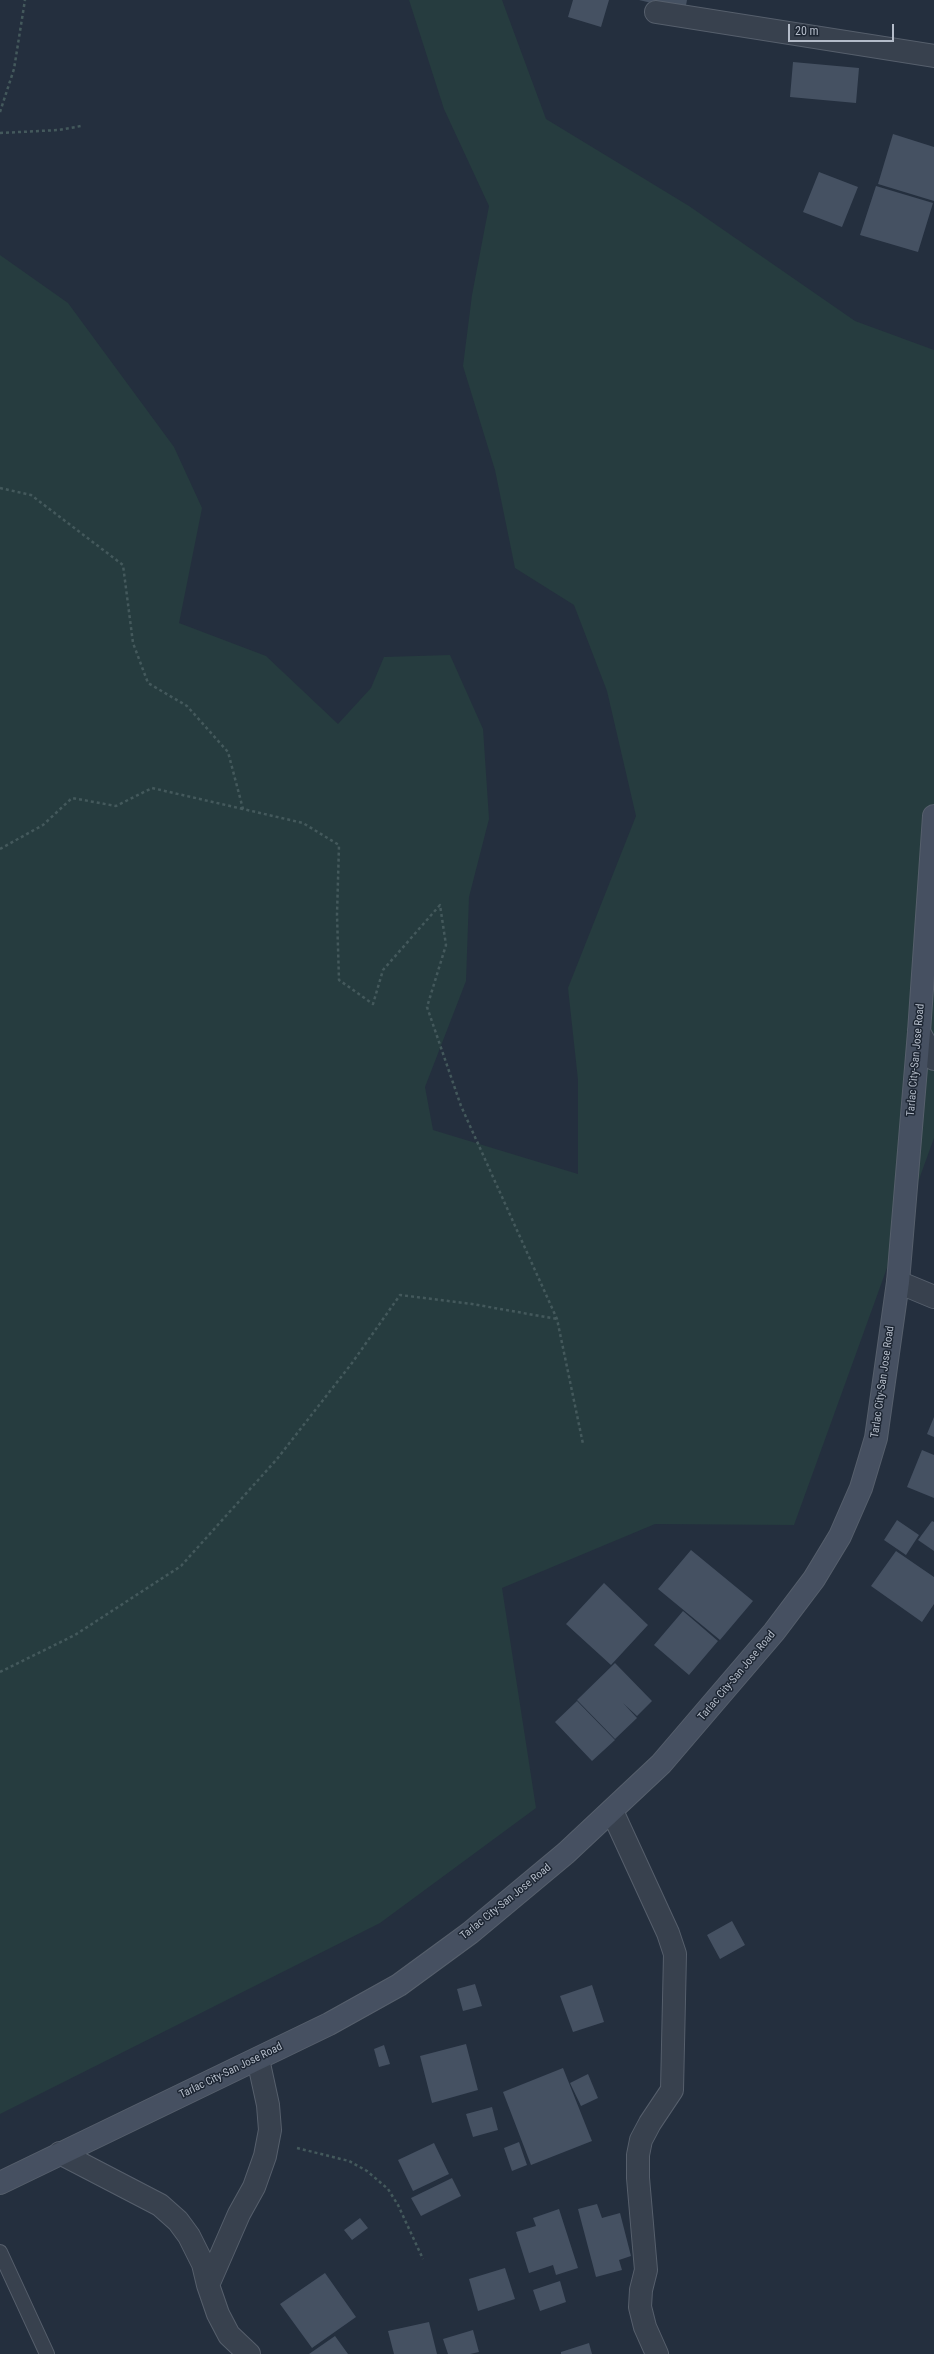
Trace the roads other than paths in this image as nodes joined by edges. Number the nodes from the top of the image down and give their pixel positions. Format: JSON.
{"nodes":[{"id":1,"x":656,"y":12,"type":"dead end"},
{"id":2,"x":934,"y":56,"type":"edge"},
{"id":3,"x":934,"y":816,"type":"edge"},
{"id":4,"x":919,"y":1032,"type":"junction"},
{"id":5,"x":934,"y":1059,"type":"edge"},
{"id":6,"x":898,"y":1282,"type":"junction"},
{"id":7,"x":934,"y":1297,"type":"edge"},
{"id":8,"x":612,"y":1811,"type":"junction"},
{"id":9,"x":258,"y":2059,"type":"junction"},
{"id":10,"x":60,"y":2153,"type":"junction"},
{"id":11,"x":0,"y":2183,"type":"edge"},
{"id":12,"x":0,"y":2252,"type":"edge"},
{"id":13,"x":208,"y":2285,"type":"junction"},
{"id":14,"x":47,"y":2354,"type":"edge"},
{"id":15,"x":249,"y":2354,"type":"edge"},
{"id":16,"x":657,"y":2354,"type":"edge"}],
"edges":[{"from":1,"to":2,"type":"street"},
{"from":3,"to":4,"type":"main road","name":"Tarlac City-San Jose Road"},
{"from":4,"to":5,"type":"street"},
{"from":4,"to":6,"type":"main road","name":"Tarlac City-San Jose Road"},
{"from":6,"to":7,"type":"street"},
{"from":6,"to":8,"type":"main road","name":"Tarlac City-San Jose Road"},
{"from":8,"to":9,"type":"main road","name":"Tarlac City-San Jose Road"},
{"from":8,"to":16,"type":"street"},
{"from":9,"to":10,"type":"main road","name":"Tarlac City-San Jose Road"},
{"from":9,"to":13,"type":"street"},
{"from":10,"to":11,"type":"main road","name":"Tarlac City-San Jose Road"},
{"from":10,"to":13,"type":"street"},
{"from":12,"to":14,"type":"lane"},
{"from":13,"to":15,"type":"street"}]}
